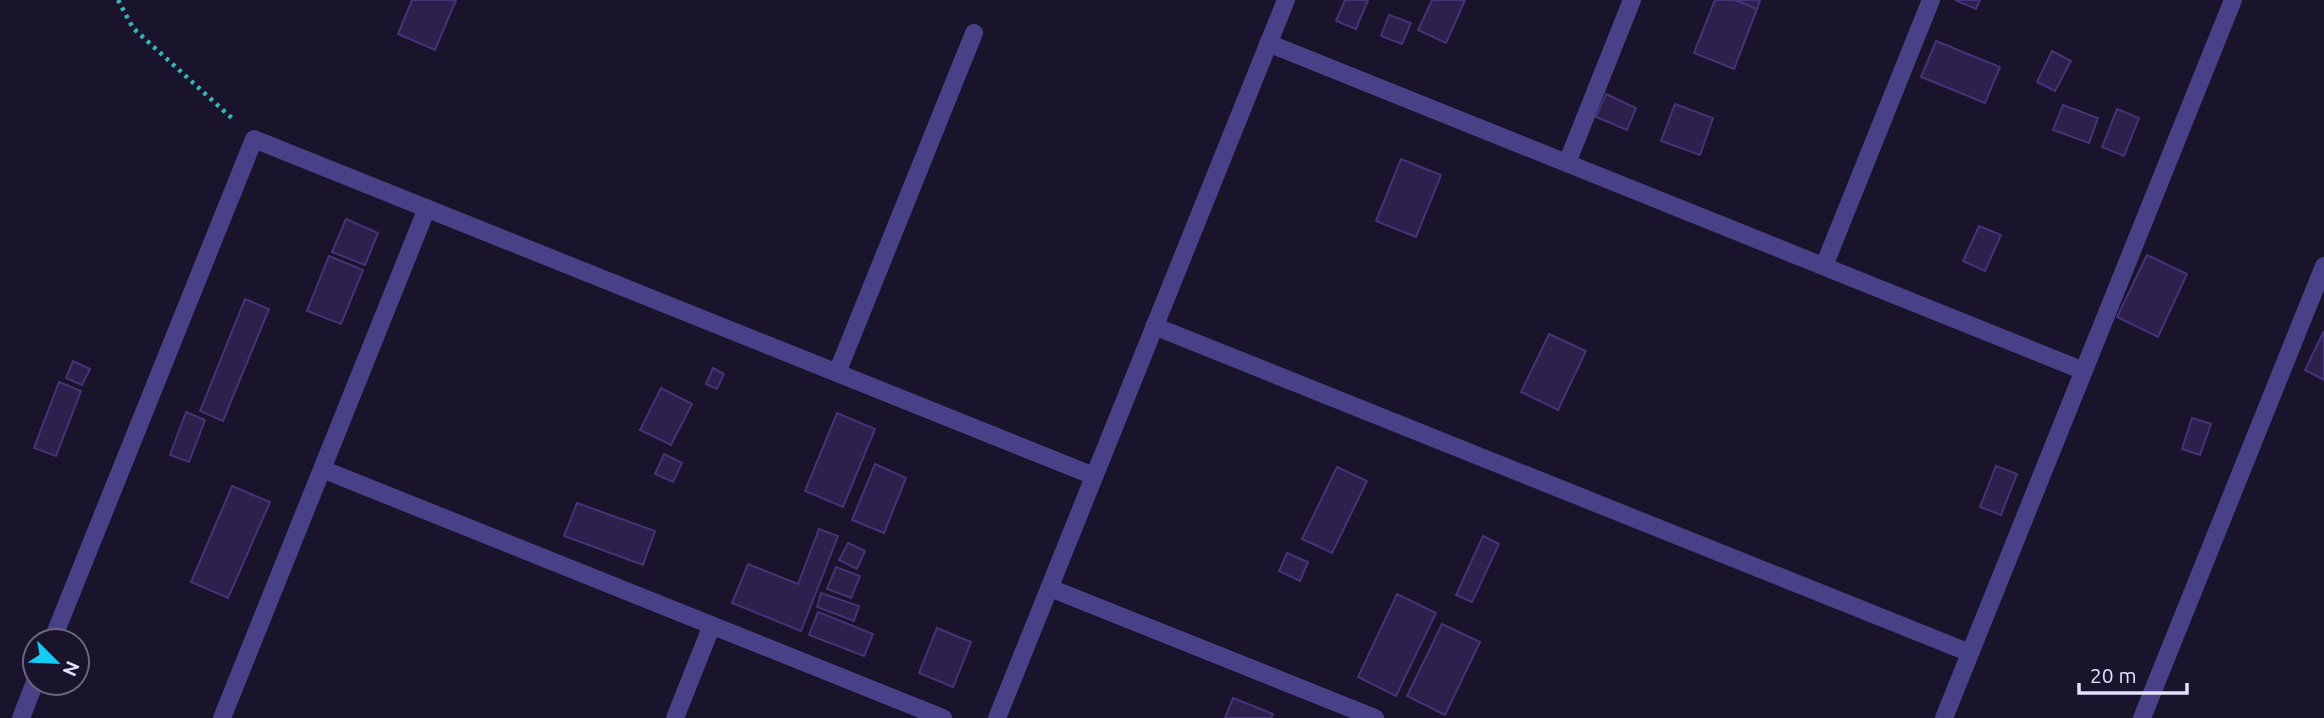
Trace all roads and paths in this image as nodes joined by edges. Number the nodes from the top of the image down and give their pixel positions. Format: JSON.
{"nodes":[{"id":1,"x":118,"y":0,"type":"edge"},
{"id":2,"x":1286,"y":0,"type":"edge"},
{"id":3,"x":1632,"y":0,"type":"edge"},
{"id":4,"x":1931,"y":0,"type":"edge"},
{"id":5,"x":2234,"y":0,"type":"edge"},
{"id":6,"x":974,"y":33,"type":"dead end"},
{"id":7,"x":1268,"y":43,"type":"junction"},
{"id":8,"x":254,"y":139,"type":"junction"},
{"id":9,"x":1567,"y":163,"type":"junction"},
{"id":10,"x":427,"y":208,"type":"junction"},
{"id":11,"x":2324,"y":265,"type":"edge"},
{"id":12,"x":1824,"y":266,"type":"junction"},
{"id":13,"x":1154,"y":326,"type":"junction"},
{"id":14,"x":2084,"y":371,"type":"junction"},
{"id":15,"x":837,"y":373,"type":"junction"},
{"id":16,"x":322,"y":469,"type":"junction"},
{"id":17,"x":1094,"y":476,"type":"junction"},
{"id":18,"x":1050,"y":588,"type":"junction"},
{"id":19,"x":712,"y":625,"type":"junction"},
{"id":20,"x":58,"y":627,"type":"edge"},
{"id":21,"x":1970,"y":653,"type":"junction"},
{"id":22,"x":29,"y":697,"type":"edge"},
{"id":23,"x":21,"y":718,"type":"edge"},
{"id":24,"x":222,"y":718,"type":"edge"},
{"id":25,"x":675,"y":718,"type":"edge"},
{"id":26,"x":943,"y":718,"type":"edge"},
{"id":27,"x":997,"y":718,"type":"edge"},
{"id":28,"x":1375,"y":718,"type":"edge"},
{"id":29,"x":1944,"y":718,"type":"edge"},
{"id":30,"x":2142,"y":718,"type":"edge"}],
"edges":[{"from":1,"to":8,"type":"path"},
{"from":2,"to":7,"type":"street"},
{"from":3,"to":9,"type":"street"},
{"from":4,"to":12,"type":"street"},
{"from":5,"to":14,"type":"street"},
{"from":6,"to":15,"type":"street"},
{"from":7,"to":9,"type":"street"},
{"from":7,"to":13,"type":"street"},
{"from":8,"to":10,"type":"street"},
{"from":8,"to":20,"type":"street"},
{"from":9,"to":12,"type":"street"},
{"from":10,"to":15,"type":"street"},
{"from":10,"to":16,"type":"street"},
{"from":11,"to":30,"type":"street"},
{"from":12,"to":14,"type":"street"},
{"from":13,"to":17,"type":"street"},
{"from":13,"to":21,"type":"street"},
{"from":14,"to":21,"type":"street"},
{"from":15,"to":17,"type":"street"},
{"from":16,"to":19,"type":"street"},
{"from":16,"to":24,"type":"street"},
{"from":17,"to":18,"type":"street"},
{"from":18,"to":27,"type":"street"},
{"from":18,"to":28,"type":"street"},
{"from":19,"to":25,"type":"street"},
{"from":19,"to":26,"type":"street"},
{"from":21,"to":29,"type":"street"},
{"from":22,"to":23,"type":"street"}]}
